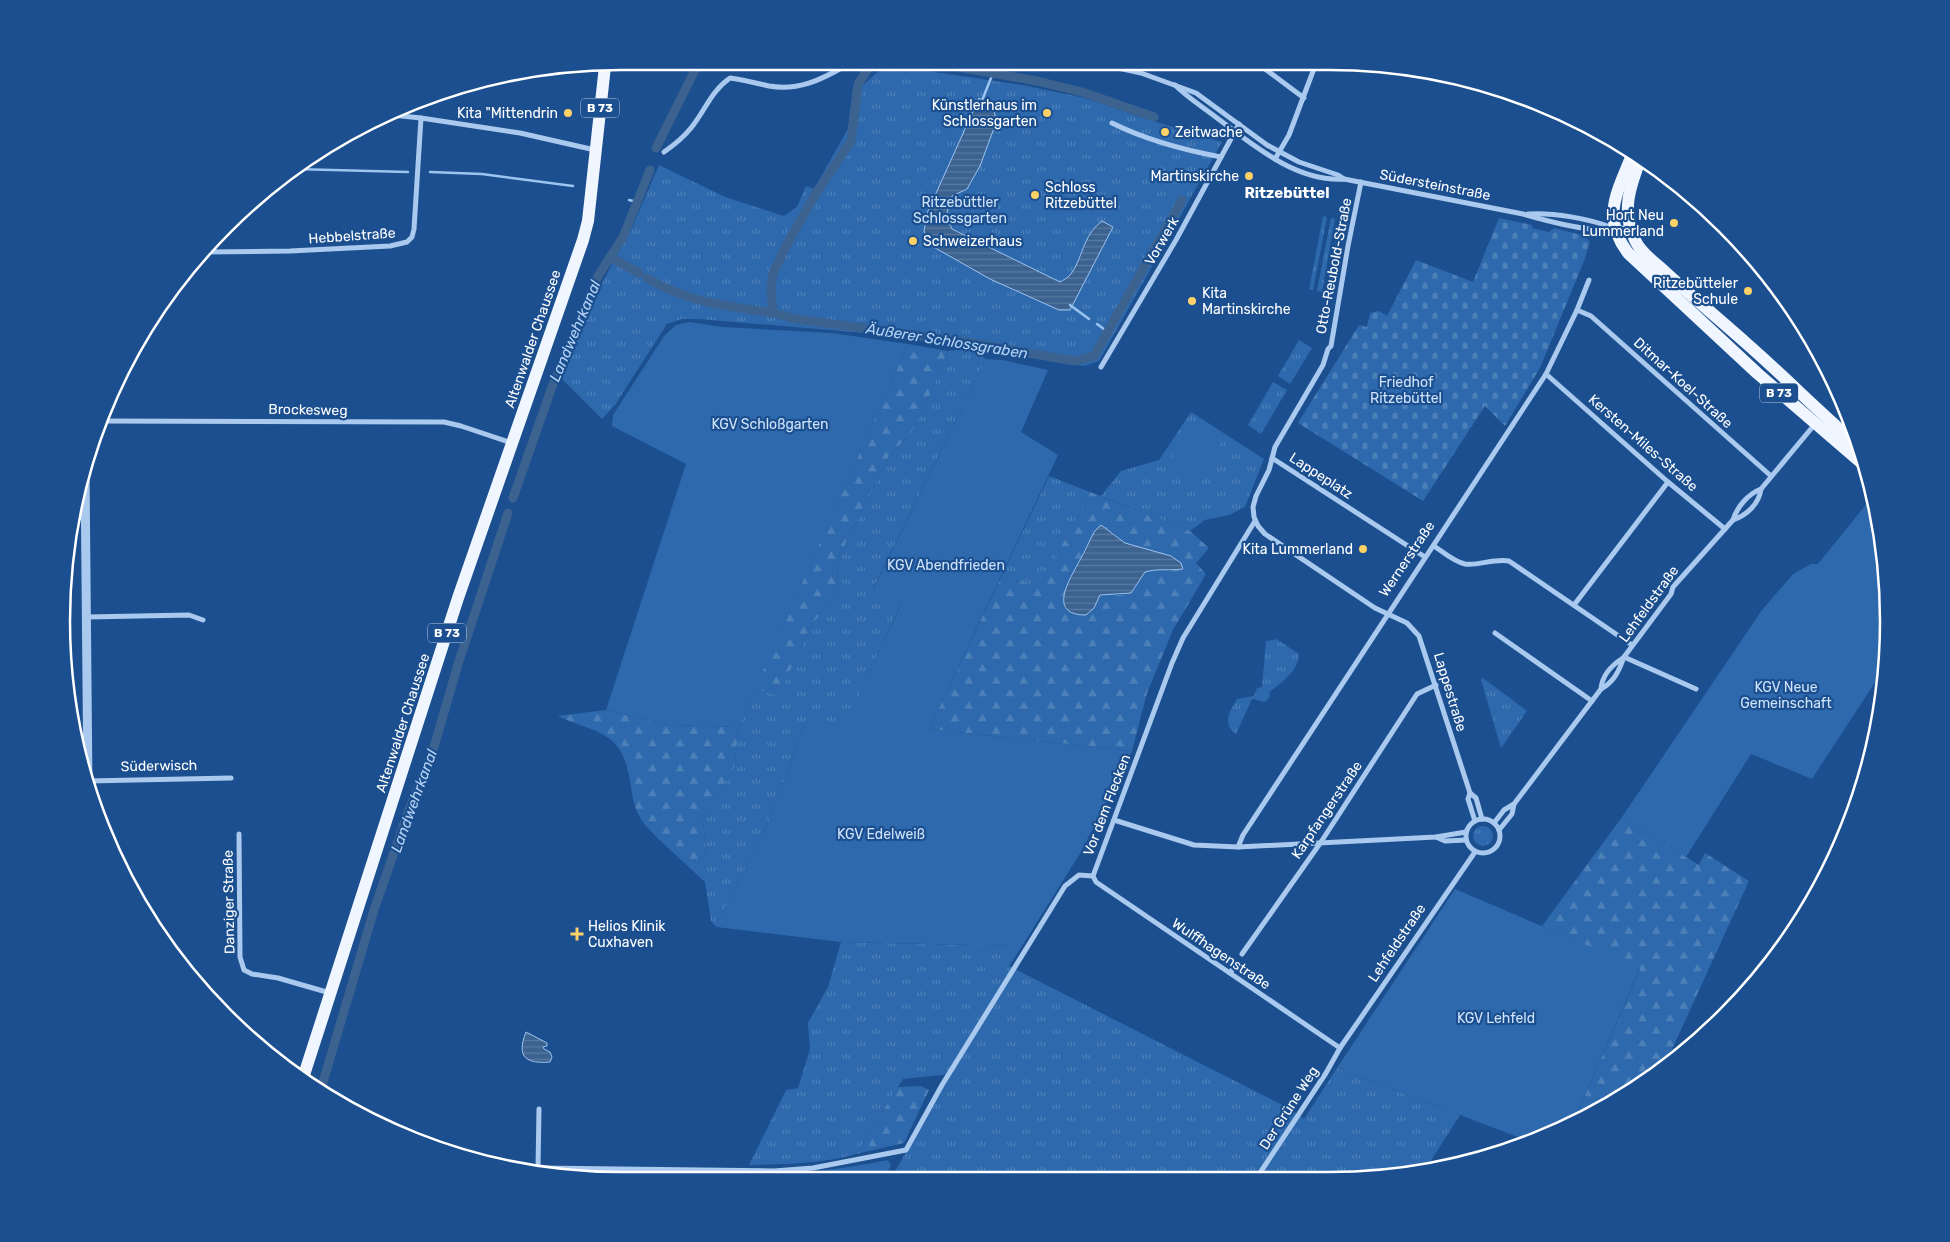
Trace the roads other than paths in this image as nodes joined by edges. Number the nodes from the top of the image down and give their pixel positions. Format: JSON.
{"nodes":[{"id":1,"x":605,"y":70,"type":"edge"},
{"id":2,"x":838,"y":70,"type":"edge"},
{"id":3,"x":1128,"y":70,"type":"edge"},
{"id":4,"x":1267,"y":70,"type":"edge"},
{"id":5,"x":1314,"y":70,"type":"edge"},
{"id":6,"x":1175,"y":85,"type":"junction"},
{"id":7,"x":1304,"y":98,"type":"junction"},
{"id":8,"x":401,"y":116,"type":"edge"},
{"id":9,"x":422,"y":118,"type":"junction"},
{"id":10,"x":1112,"y":123,"type":"dead end"},
{"id":11,"x":1239,"y":124,"type":"junction"},
{"id":12,"x":1235,"y":131,"type":"junction"},
{"id":13,"x":596,"y":150,"type":"junction"},
{"id":14,"x":664,"y":152,"type":"dead end"},
{"id":15,"x":1279,"y":152,"type":"junction"},
{"id":16,"x":1221,"y":156,"type":"junction"},
{"id":17,"x":1275,"y":159,"type":"junction"},
{"id":18,"x":1630,"y":160,"type":"edge"},
{"id":19,"x":1638,"y":165,"type":"edge"},
{"id":20,"x":1344,"y":179,"type":"junction"},
{"id":21,"x":1361,"y":182,"type":"junction"},
{"id":22,"x":1630,"y":227,"type":"junction"},
{"id":23,"x":1614,"y":229,"type":"junction"},
{"id":24,"x":213,"y":252,"type":"edge"},
{"id":25,"x":1589,"y":280,"type":"dead end"},
{"id":26,"x":1577,"y":310,"type":"junction"},
{"id":27,"x":1101,"y":367,"type":"dead end"},
{"id":28,"x":1546,"y":374,"type":"junction"},
{"id":29,"x":1820,"y":418,"type":"junction"},
{"id":30,"x":108,"y":421,"type":"edge"},
{"id":31,"x":1849,"y":439,"type":"edge"},
{"id":32,"x":512,"y":444,"type":"junction"},
{"id":33,"x":1854,"y":454,"type":"edge"},
{"id":34,"x":1272,"y":458,"type":"junction"},
{"id":35,"x":1771,"y":476,"type":"junction"},
{"id":36,"x":1668,"y":482,"type":"junction"},
{"id":37,"x":1761,"y":489,"type":"junction"},
{"id":38,"x":86,"y":494,"type":"edge"},
{"id":39,"x":86,"y":516,"type":"junction"},
{"id":40,"x":81,"y":517,"type":"edge"},
{"id":41,"x":1733,"y":520,"type":"junction"},
{"id":42,"x":1256,"y":521,"type":"junction"},
{"id":43,"x":1725,"y":529,"type":"junction"},
{"id":44,"x":1434,"y":546,"type":"junction"},
{"id":45,"x":1425,"y":557,"type":"junction"},
{"id":46,"x":1574,"y":605,"type":"junction"},
{"id":47,"x":1388,"y":614,"type":"junction"},
{"id":48,"x":87,"y":617,"type":"junction"},
{"id":49,"x":203,"y":620,"type":"dead end"},
{"id":50,"x":1495,"y":633,"type":"dead end"},
{"id":51,"x":1632,"y":645,"type":"junction"},
{"id":52,"x":1624,"y":657,"type":"junction"},
{"id":53,"x":1436,"y":685,"type":"junction"},
{"id":54,"x":1696,"y":689,"type":"dead end"},
{"id":55,"x":1592,"y":701,"type":"junction"},
{"id":56,"x":84,"y":740,"type":"edge"},
{"id":57,"x":87,"y":740,"type":"junction"},
{"id":58,"x":87,"y":757,"type":"edge"},
{"id":59,"x":231,"y":778,"type":"dead end"},
{"id":60,"x":95,"y":785,"type":"edge"},
{"id":61,"x":1470,"y":793,"type":"junction"},
{"id":62,"x":1514,"y":804,"type":"junction"},
{"id":63,"x":1482,"y":819,"type":"junction"},
{"id":64,"x":1114,"y":820,"type":"junction"},
{"id":65,"x":1475,"y":821,"type":"junction"},
{"id":66,"x":1494,"y":824,"type":"junction"},
{"id":67,"x":1499,"y":830,"type":"junction"},
{"id":68,"x":1466,"y":832,"type":"junction"},
{"id":69,"x":239,"y":834,"type":"dead end"},
{"id":70,"x":1436,"y":836,"type":"junction"},
{"id":71,"x":1466,"y":840,"type":"junction"},
{"id":72,"x":1321,"y":842,"type":"junction"},
{"id":73,"x":1238,"y":847,"type":"junction"},
{"id":74,"x":1475,"y":852,"type":"junction"},
{"id":75,"x":1093,"y":876,"type":"junction"},
{"id":76,"x":1242,"y":954,"type":"dead end"},
{"id":77,"x":1236,"y":964,"type":"dead end"},
{"id":78,"x":1230,"y":973,"type":"junction"},
{"id":79,"x":330,"y":993,"type":"junction"},
{"id":80,"x":1340,"y":1048,"type":"junction"},
{"id":81,"x":305,"y":1072,"type":"edge"},
{"id":82,"x":539,"y":1110,"type":"dead end"},
{"id":83,"x":537,"y":1165,"type":"edge"},
{"id":84,"x":573,"y":1170,"type":"edge"},
{"id":85,"x":774,"y":1172,"type":"edge"},
{"id":86,"x":774,"y":1172,"type":"edge"},
{"id":87,"x":1261,"y":1172,"type":"edge"}],
"edges":[{"from":1,"to":13,"type":"main road","number":"B 73"},
{"from":2,"to":14,"type":"street"},
{"from":3,"to":6,"type":"street","name":"Südersteinstraße"},
{"from":4,"to":7,"type":"street"},
{"from":5,"to":7,"type":"street"},
{"from":6,"to":11,"type":"street","name":"Südersteinstraße"},
{"from":6,"to":12,"type":"street","name":"Südersteinstraße"},
{"from":7,"to":15,"type":"street"},
{"from":8,"to":9,"type":"street"},
{"from":9,"to":13,"type":"street"},
{"from":9,"to":24,"type":"street","name":"Hebbelstraße"},
{"from":10,"to":16,"type":"street"},
{"from":11,"to":12,"type":"street","name":"Vorwerk"},
{"from":11,"to":15,"type":"street","name":"Südersteinstraße"},
{"from":12,"to":16,"type":"street","name":"Vorwerk"},
{"from":12,"to":17,"type":"street","name":"Südersteinstraße"},
{"from":13,"to":32,"type":"main road","name":"Altenwalder Chaussee","number":"B 73"},
{"from":15,"to":17,"type":"street"},
{"from":15,"to":20,"type":"street","name":"Südersteinstraße"},
{"from":16,"to":27,"type":"street","name":"Vorwerk"},
{"from":17,"to":20,"type":"street","name":"Südersteinstraße"},
{"from":18,"to":23,"type":"main road"},
{"from":19,"to":22,"type":"main road","number":"B 73"},
{"from":20,"to":21,"type":"street","name":"Südersteinstraße"},
{"from":21,"to":23,"type":"street","name":"Südersteinstraße"},
{"from":21,"to":34,"type":"street","name":"Otto-Reubold-Straße"},
{"from":22,"to":23,"type":"street","name":"Südersteinstraße"},
{"from":22,"to":29,"type":"main road","number":"B 73"},
{"from":23,"to":29,"type":"main road","number":"B 73"},
{"from":25,"to":26,"type":"street","name":"Wernerstraße"},
{"from":26,"to":28,"type":"street","name":"Wernerstraße"},
{"from":26,"to":35,"type":"street","name":"Ditmar-Koel-Straße"},
{"from":28,"to":36,"type":"street","name":"Kersten-Miles-Straße"},
{"from":28,"to":44,"type":"street","name":"Wernerstraße"},
{"from":29,"to":31,"type":"main road","number":"B 73"},
{"from":29,"to":33,"type":"main road","number":"B 73"},
{"from":29,"to":35,"type":"street","name":"Lehfeldstraße"},
{"from":30,"to":32,"type":"street","name":"Brockesweg"},
{"from":32,"to":79,"type":"main road","name":"Altenwalder Chaussee","number":"B 73"},
{"from":34,"to":42,"type":"street","name":"Lappeplatz"},
{"from":34,"to":45,"type":"street","name":"Lappeplatz"},
{"from":35,"to":37,"type":"street","name":"Lehfeldstraße"},
{"from":36,"to":43,"type":"street","name":"Kersten-Miles-Straße"},
{"from":36,"to":46,"type":"street"},
{"from":37,"to":41,"type":"street","name":"Lehfeldstraße"},
{"from":37,"to":41,"type":"street","name":"Lehfeldstraße"},
{"from":38,"to":39,"type":"street","name":"Süderwisch"},
{"from":39,"to":40,"type":"street"},
{"from":39,"to":48,"type":"street","name":"Süderwisch"},
{"from":41,"to":43,"type":"street","name":"Lehfeldstraße"},
{"from":42,"to":47,"type":"street"},
{"from":42,"to":64,"type":"street","name":"Vor dem Flecken"},
{"from":43,"to":51,"type":"street","name":"Lehfeldstraße"},
{"from":44,"to":45,"type":"street","name":"Wernerstraße"},
{"from":44,"to":46,"type":"street"},
{"from":45,"to":47,"type":"street","name":"Wernerstraße"},
{"from":46,"to":51,"type":"street"},
{"from":47,"to":53,"type":"street","name":"Lappestraße"},
{"from":47,"to":73,"type":"street","name":"Wernerstraße"},
{"from":48,"to":49,"type":"street"},
{"from":48,"to":57,"type":"street","name":"Süderwisch"},
{"from":50,"to":55,"type":"street"},
{"from":51,"to":52,"type":"street","name":"Lehfeldstraße"},
{"from":52,"to":54,"type":"street","name":"Lehfeldstraße"},
{"from":52,"to":55,"type":"street","name":"Lehfeldstraße"},
{"from":53,"to":61,"type":"street","name":"Lappestraße"},
{"from":53,"to":72,"type":"street","name":"Karpfangerstraße"},
{"from":55,"to":62,"type":"street","name":"Lehfeldstraße"},
{"from":56,"to":57,"type":"street"},
{"from":57,"to":58,"type":"street","name":"Süderwisch"},
{"from":59,"to":60,"type":"street","name":"Süderwisch"},
{"from":61,"to":63,"type":"street","name":"Lappestraße"},
{"from":61,"to":65,"type":"street","name":"Lappestraße"},
{"from":62,"to":66,"type":"street","name":"Lehfeldstraße"},
{"from":62,"to":67,"type":"street","name":"Lehfeldstraße"},
{"from":63,"to":65,"type":"street"},
{"from":63,"to":66,"type":"street"},
{"from":64,"to":73,"type":"street"},
{"from":64,"to":75,"type":"street","name":"Vor dem Flecken"},
{"from":65,"to":68,"type":"street"},
{"from":66,"to":67,"type":"street"},
{"from":67,"to":74,"type":"street"},
{"from":68,"to":70,"type":"street"},
{"from":68,"to":71,"type":"street"},
{"from":69,"to":79,"type":"street","name":"Danziger Straße"},
{"from":70,"to":71,"type":"street"},
{"from":70,"to":72,"type":"street"},
{"from":71,"to":74,"type":"street"},
{"from":72,"to":73,"type":"street"},
{"from":72,"to":76,"type":"street","name":"Karpfangerstraße"},
{"from":74,"to":80,"type":"street","name":"Lehfeldstraße"},
{"from":75,"to":78,"type":"street","name":"Wulffhagenstraße"},
{"from":75,"to":85,"type":"street","name":"Vor dem Flecken"},
{"from":77,"to":78,"type":"street"},
{"from":78,"to":80,"type":"street","name":"Wulffhagenstraße"},
{"from":79,"to":81,"type":"main road","name":"Altenwalder Chaussee","number":"B 73"},
{"from":80,"to":87,"type":"street","name":"Der Grüne Weg"},
{"from":82,"to":83,"type":"street"},
{"from":84,"to":86,"type":"street","name":"Vor dem Flecken"}]}
